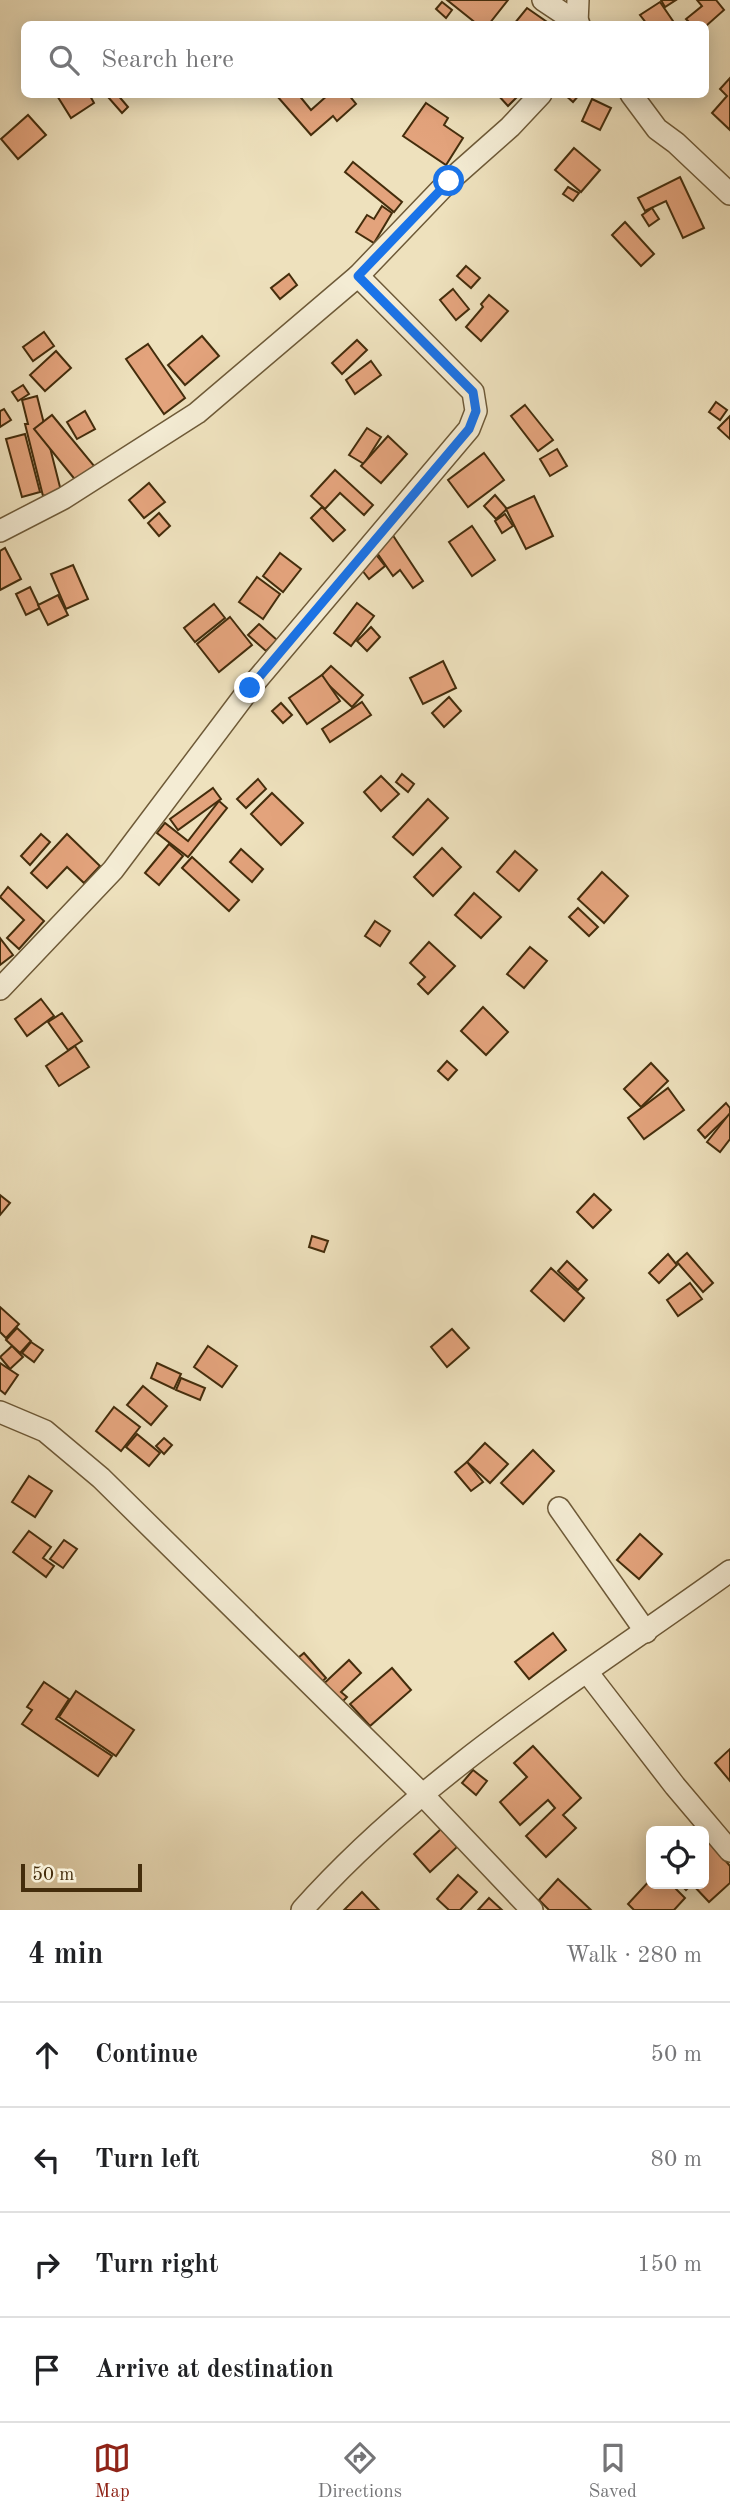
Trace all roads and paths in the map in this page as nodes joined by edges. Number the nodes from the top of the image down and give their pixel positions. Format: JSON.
{"nodes":[{"id":1,"x":543,"y":0,"type":"edge"},
{"id":2,"x":578,"y":0,"type":"edge"},
{"id":3,"x":574,"y":21,"type":"edge"},
{"id":4,"x":578,"y":21,"type":"edge"},
{"id":5,"x":537,"y":98,"type":"edge"},
{"id":6,"x":634,"y":98,"type":"edge"},
{"id":7,"x":730,"y":194,"type":"edge"},
{"id":8,"x":358,"y":276,"type":"junction"},
{"id":9,"x":0,"y":531,"type":"edge"},
{"id":10,"x":0,"y":989,"type":"edge"},
{"id":11,"x":0,"y":1412,"type":"edge"},
{"id":12,"x":559,"y":1508,"type":"dead end"},
{"id":13,"x":730,"y":1571,"type":"edge"},
{"id":14,"x":646,"y":1632,"type":"junction"},
{"id":15,"x":587,"y":1672,"type":"junction"},
{"id":16,"x":422,"y":1794,"type":"junction"},
{"id":17,"x":730,"y":1851,"type":"edge"},
{"id":18,"x":302,"y":1910,"type":"edge"},
{"id":19,"x":532,"y":1910,"type":"edge"}],
"edges":[{"from":1,"to":3,"type":"street"},
{"from":2,"to":4,"type":"street"},
{"from":5,"to":8,"type":"street"},
{"from":6,"to":7,"type":"street"},
{"from":8,"to":9,"type":"street"},
{"from":8,"to":10,"type":"street"},
{"from":11,"to":16,"type":"street"},
{"from":12,"to":14,"type":"street"},
{"from":13,"to":14,"type":"street"},
{"from":14,"to":15,"type":"street"},
{"from":15,"to":16,"type":"street"},
{"from":15,"to":17,"type":"street"},
{"from":16,"to":18,"type":"street"},
{"from":16,"to":19,"type":"street"}]}
